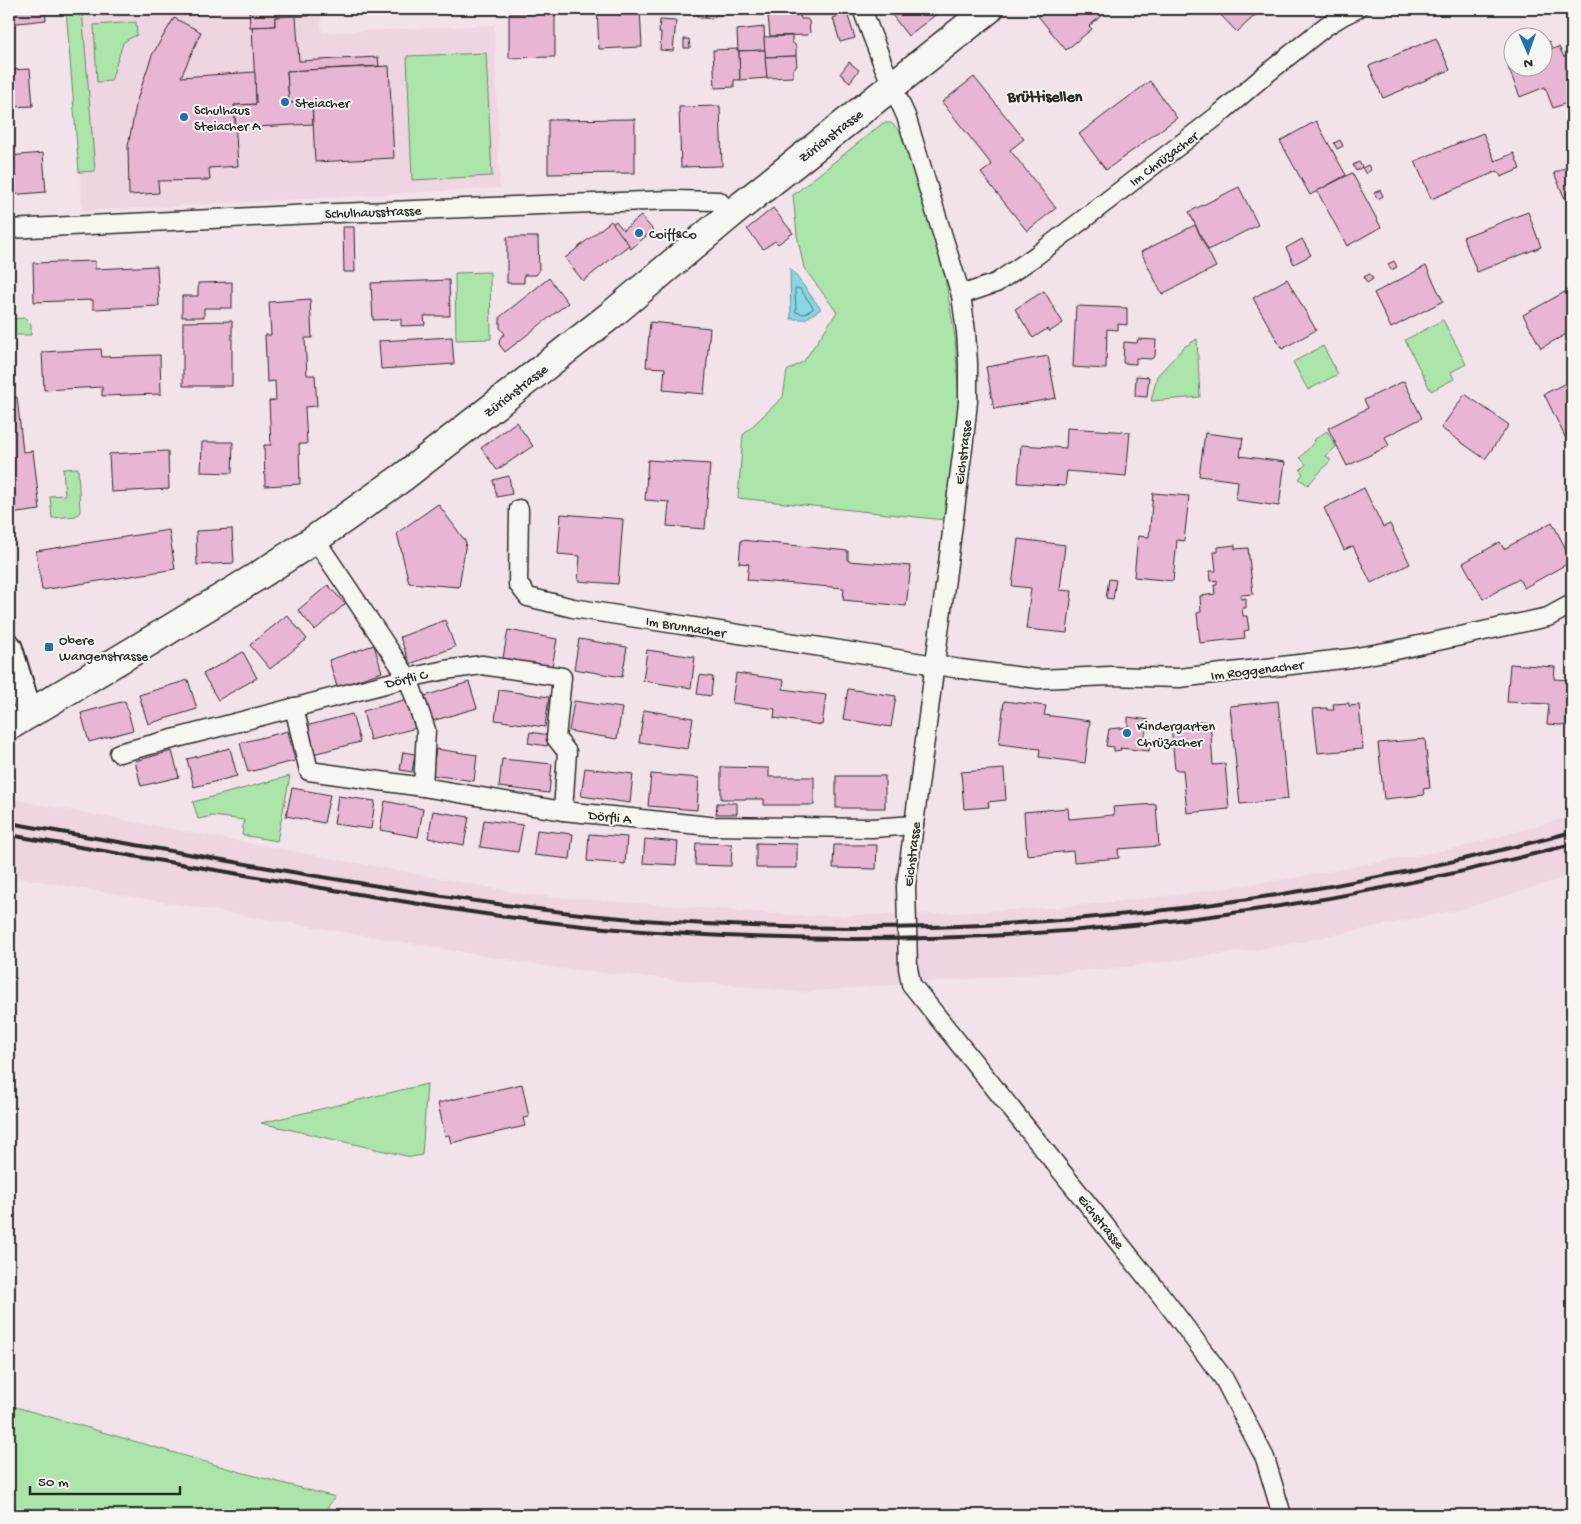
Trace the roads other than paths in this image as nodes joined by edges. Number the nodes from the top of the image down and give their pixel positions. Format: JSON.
{"nodes":[{"id":1,"x":862,"y":9,"type":"edge"},
{"id":2,"x":989,"y":9,"type":"edge"},
{"id":3,"x":1358,"y":9,"type":"edge"},
{"id":4,"x":892,"y":86,"type":"junction"},
{"id":5,"x":731,"y":214,"type":"junction"},
{"id":6,"x":9,"y":229,"type":"edge"},
{"id":7,"x":961,"y":295,"type":"junction"},
{"id":8,"x":519,"y":509,"type":"dead end"},
{"id":9,"x":315,"y":539,"type":"junction"},
{"id":10,"x":1572,"y":604,"type":"edge"},
{"id":11,"x":9,"y":647,"type":"edge"},
{"id":12,"x":935,"y":664,"type":"junction"},
{"id":13,"x":408,"y":678,"type":"junction"},
{"id":14,"x":294,"y":707,"type":"junction"},
{"id":15,"x":19,"y":720,"type":"edge"},
{"id":16,"x":119,"y":753,"type":"dead end"},
{"id":17,"x":423,"y":787,"type":"junction"},
{"id":18,"x":563,"y":811,"type":"junction"},
{"id":19,"x":914,"y":825,"type":"junction"},
{"id":20,"x":1282,"y":1515,"type":"edge"}],
"edges":[{"from":1,"to":4,"type":"street","name":"Eichstrasse"},
{"from":2,"to":4,"type":"main road","name":"Zürichstrasse"},
{"from":3,"to":7,"type":"street","name":"Im Chrüzacher"},
{"from":4,"to":5,"type":"main road","name":"Zürichstrasse"},
{"from":4,"to":7,"type":"street","name":"Eichstrasse"},
{"from":5,"to":6,"type":"street","name":"Schulhausstrasse"},
{"from":5,"to":9,"type":"main road","name":"Zürichstrasse"},
{"from":7,"to":12,"type":"street","name":"Eichstrasse"},
{"from":8,"to":12,"type":"street","name":"Im Brunnacher"},
{"from":9,"to":13,"type":"street"},
{"from":9,"to":15,"type":"main road","name":"Zürichstrasse"},
{"from":10,"to":12,"type":"street","name":"Im Roggenacher"},
{"from":11,"to":15,"type":"street"},
{"from":12,"to":19,"type":"street","name":"Eichstrasse"},
{"from":13,"to":14,"type":"street","name":"Dörfli C"},
{"from":13,"to":17,"type":"street"},
{"from":13,"to":18,"type":"street","name":"Dörfli C"},
{"from":14,"to":16,"type":"street","name":"Dörfli C"},
{"from":14,"to":17,"type":"street","name":"Dörfli A"},
{"from":17,"to":18,"type":"street","name":"Dörfli A"},
{"from":18,"to":19,"type":"street","name":"Dörfli A"},
{"from":19,"to":20,"type":"street","name":"Eichstrasse"}]}
